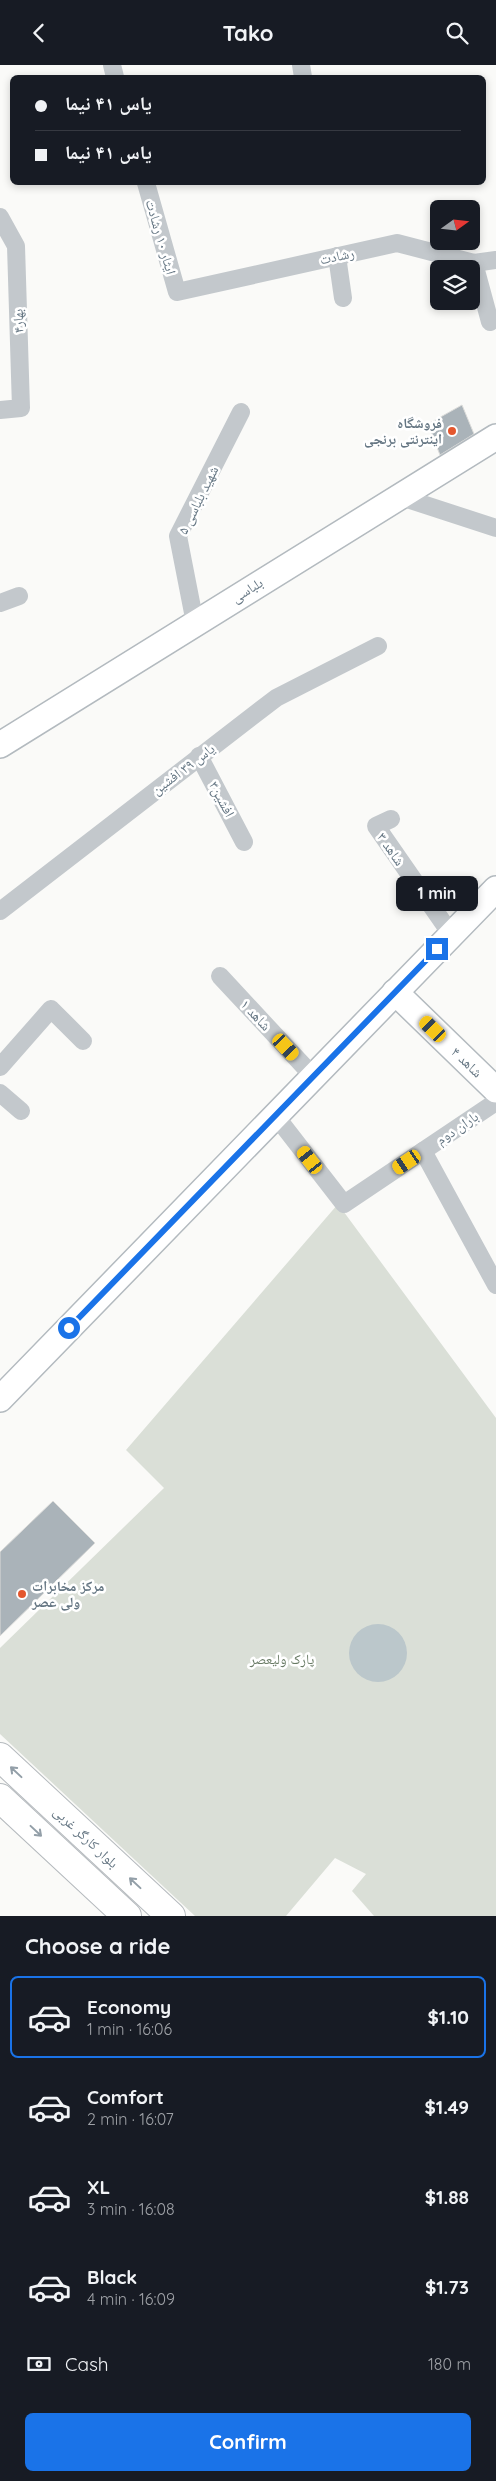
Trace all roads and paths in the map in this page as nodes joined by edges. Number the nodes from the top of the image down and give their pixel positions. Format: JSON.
{"nodes":[{"id":1,"x":147,"y":185,"type":"edge"},
{"id":2,"x":0,"y":217,"type":"edge"},
{"id":3,"x":337,"y":256,"type":"junction"},
{"id":4,"x":462,"y":260,"type":"edge"},
{"id":5,"x":496,"y":260,"type":"edge"},
{"id":6,"x":480,"y":262,"type":"edge"},
{"id":7,"x":480,"y":286,"type":"edge"},
{"id":8,"x":177,"y":291,"type":"joint"},
{"id":9,"x":343,"y":298,"type":"dead end"},
{"id":10,"x":490,"y":323,"type":"dead end"},
{"id":11,"x":0,"y":410,"type":"edge"},
{"id":12,"x":241,"y":412,"type":"dead end"},
{"id":13,"x":496,"y":437,"type":"edge"},
{"id":14,"x":398,"y":496,"type":"junction"},
{"id":15,"x":496,"y":528,"type":"edge"},
{"id":16,"x":20,"y":596,"type":"dead end"},
{"id":17,"x":0,"y":603,"type":"edge"},
{"id":18,"x":195,"y":623,"type":"junction"},
{"id":19,"x":378,"y":646,"type":"dead end"},
{"id":20,"x":0,"y":745,"type":"edge"},
{"id":21,"x":199,"y":757,"type":"junction"},
{"id":22,"x":391,"y":819,"type":"dead end"},
{"id":23,"x":244,"y":843,"type":"dead end"},
{"id":24,"x":495,"y":897,"type":"edge"},
{"id":25,"x":0,"y":911,"type":"edge"},
{"id":26,"x":451,"y":935,"type":"junction"},
{"id":27,"x":220,"y":976,"type":"dead end"},
{"id":28,"x":395,"y":992,"type":"junction"},
{"id":29,"x":83,"y":1041,"type":"dead end"},
{"id":30,"x":0,"y":1067,"type":"edge"},
{"id":31,"x":313,"y":1076,"type":"junction"},
{"id":32,"x":496,"y":1090,"type":"edge"},
{"id":33,"x":0,"y":1093,"type":"edge"},
{"id":34,"x":496,"y":1102,"type":"edge"},
{"id":35,"x":21,"y":1111,"type":"dead end"},
{"id":36,"x":275,"y":1115,"type":"junction"},
{"id":37,"x":423,"y":1151,"type":"junction"},
{"id":38,"x":496,"y":1285,"type":"edge"},
{"id":39,"x":0,"y":1399,"type":"edge"},
{"id":40,"x":0,"y":1757,"type":"edge"},
{"id":41,"x":0,"y":1798,"type":"edge"},
{"id":42,"x":119,"y":1913,"type":"edge"},
{"id":43,"x":171,"y":1916,"type":"edge"}],
"edges":[{"from":1,"to":8,"type":"street","name":"ایثار ۱۰ رشادت"},
{"from":2,"to":11,"type":"street","name":"بهار۴"},
{"from":3,"to":4,"type":"street","name":"رشادت"},
{"from":3,"to":8,"type":"street","name":"رشادت"},
{"from":3,"to":9,"type":"street"},
{"from":5,"to":6,"type":"street","name":"رشادت"},
{"from":7,"to":10,"type":"street"},
{"from":12,"to":18,"type":"street","name":"شهید بلباسی ۵"},
{"from":13,"to":14,"type":"street","name":"بلباسی"},
{"from":14,"to":15,"type":"street"},
{"from":14,"to":18,"type":"street","name":"بلباسی"},
{"from":16,"to":17,"type":"street"},
{"from":18,"to":20,"type":"street","name":"بلباسی"},
{"from":19,"to":21,"type":"street","name":"یاس ۳۹ افشین"},
{"from":21,"to":23,"type":"street","name":"افشین۳"},
{"from":21,"to":25,"type":"street","name":"یاس ۳۹ افشین"},
{"from":22,"to":26,"type":"street","name":"شاهد ۳"},
{"from":24,"to":26,"type":"street"},
{"from":26,"to":28,"type":"street"},
{"from":27,"to":31,"type":"street","name":"شاهد ۱"},
{"from":28,"to":31,"type":"street"},
{"from":28,"to":32,"type":"street","name":"شاهد ۴"},
{"from":29,"to":30,"type":"street"},
{"from":31,"to":36,"type":"street"},
{"from":33,"to":35,"type":"street"},
{"from":34,"to":37,"type":"street","name":"باران دوم"},
{"from":36,"to":37,"type":"street","name":"باران دوم"},
{"from":36,"to":39,"type":"street"},
{"from":37,"to":38,"type":"street"},
{"from":43,"to":40,"type":"main road","name":"بلوار کارگر غربی","one_way":true},
{"from":41,"to":42,"type":"main road","one_way":true}]}
